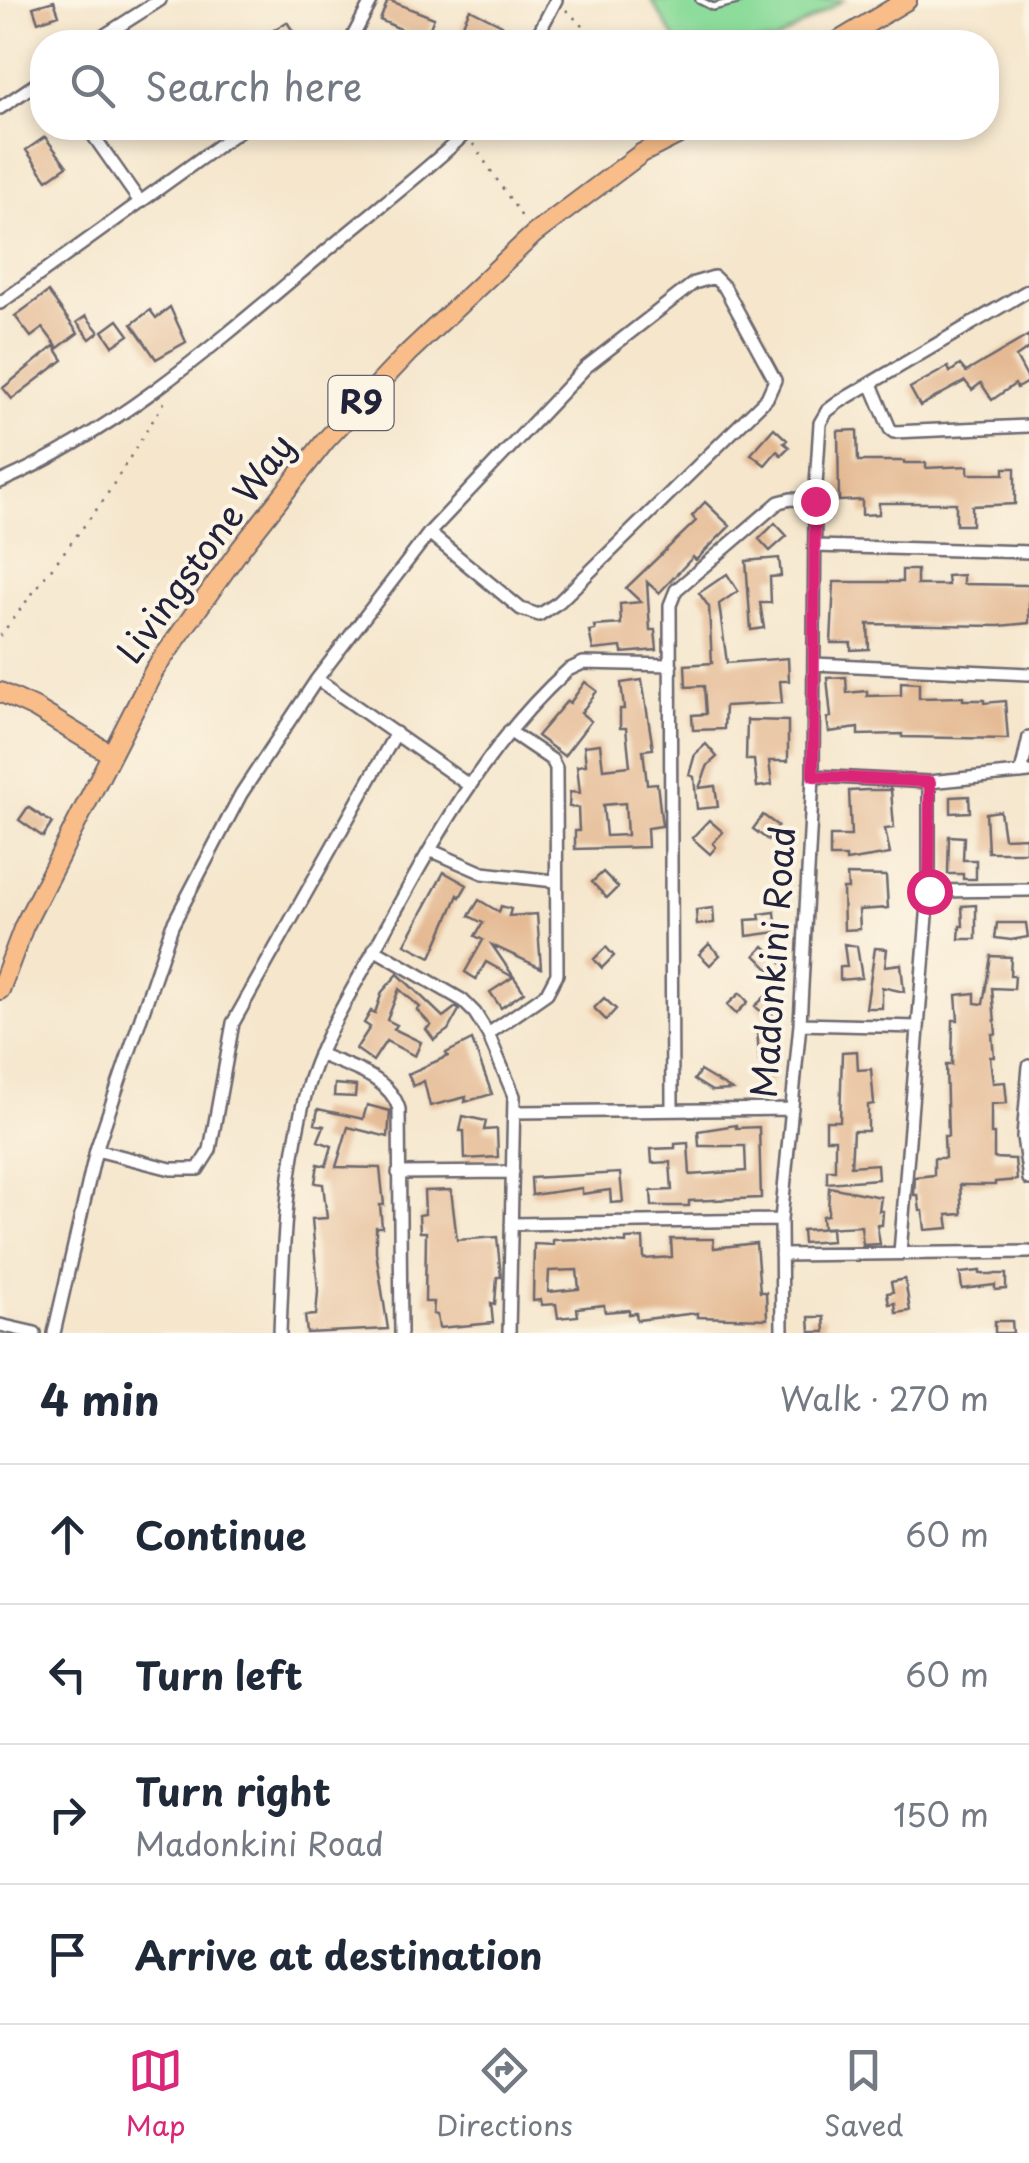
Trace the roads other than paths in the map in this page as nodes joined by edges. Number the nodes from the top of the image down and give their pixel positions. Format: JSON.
{"nodes":[{"id":1,"x":160,"y":0,"type":"edge"},
{"id":2,"x":372,"y":0,"type":"edge"},
{"id":3,"x":557,"y":0,"type":"edge"},
{"id":4,"x":699,"y":0,"type":"edge"},
{"id":5,"x":741,"y":0,"type":"edge"},
{"id":6,"x":908,"y":0,"type":"edge"},
{"id":7,"x":113,"y":30,"type":"edge"},
{"id":8,"x":356,"y":30,"type":"edge"},
{"id":9,"x":541,"y":30,"type":"edge"},
{"id":10,"x":857,"y":30,"type":"edge"},
{"id":11,"x":30,"y":88,"type":"edge"},
{"id":12,"x":0,"y":108,"type":"edge"},
{"id":13,"x":96,"y":140,"type":"edge"},
{"id":14,"x":226,"y":140,"type":"edge"},
{"id":15,"x":456,"y":140,"type":"edge"},
{"id":16,"x":666,"y":140,"type":"edge"},
{"id":17,"x":140,"y":202,"type":"junction"},
{"id":18,"x":1029,"y":290,"type":"edge"},
{"id":19,"x":0,"y":302,"type":"edge"},
{"id":20,"x":871,"y":384,"type":"junction"},
{"id":21,"x":1029,"y":426,"type":"edge"},
{"id":22,"x":1029,"y":436,"type":"edge"},
{"id":23,"x":0,"y":482,"type":"edge"},
{"id":24,"x":815,"y":501,"type":"junction"},
{"id":25,"x":429,"y":532,"type":"junction"},
{"id":26,"x":815,"y":546,"type":"junction"},
{"id":27,"x":1029,"y":552,"type":"edge"},
{"id":28,"x":814,"y":664,"type":"junction"},
{"id":29,"x":671,"y":665,"type":"junction"},
{"id":30,"x":1029,"y":674,"type":"edge"},
{"id":31,"x":317,"y":679,"type":"junction"},
{"id":32,"x":0,"y":692,"type":"edge"},
{"id":33,"x":509,"y":731,"type":"junction"},
{"id":34,"x":396,"y":733,"type":"junction"},
{"id":35,"x":1029,"y":737,"type":"edge"},
{"id":36,"x":109,"y":753,"type":"junction"},
{"id":37,"x":1025,"y":773,"type":"edge"},
{"id":38,"x":813,"y":776,"type":"junction"},
{"id":39,"x":930,"y":782,"type":"junction"},
{"id":40,"x":470,"y":786,"type":"junction"},
{"id":41,"x":430,"y":850,"type":"junction"},
{"id":42,"x":554,"y":881,"type":"junction"},
{"id":43,"x":1029,"y":890,"type":"edge"},
{"id":44,"x":929,"y":891,"type":"junction"},
{"id":45,"x":374,"y":949,"type":"junction"},
{"id":46,"x":0,"y":990,"type":"edge"},
{"id":47,"x":800,"y":1024,"type":"junction"},
{"id":48,"x":918,"y":1027,"type":"junction"},
{"id":49,"x":488,"y":1034,"type":"junction"},
{"id":50,"x":319,"y":1054,"type":"junction"},
{"id":51,"x":1029,"y":1066,"type":"edge"},
{"id":52,"x":672,"y":1108,"type":"junction"},
{"id":53,"x":792,"y":1108,"type":"junction"},
{"id":54,"x":516,"y":1112,"type":"junction"},
{"id":55,"x":96,"y":1150,"type":"junction"},
{"id":56,"x":513,"y":1172,"type":"junction"},
{"id":57,"x":398,"y":1173,"type":"junction"},
{"id":58,"x":1029,"y":1179,"type":"edge"},
{"id":59,"x":781,"y":1220,"type":"junction"},
{"id":60,"x":511,"y":1224,"type":"junction"},
{"id":61,"x":900,"y":1252,"type":"junction"},
{"id":62,"x":1029,"y":1252,"type":"edge"},
{"id":63,"x":781,"y":1255,"type":"junction"},
{"id":64,"x":0,"y":1325,"type":"edge"},
{"id":65,"x":35,"y":1333,"type":"edge"},
{"id":66,"x":54,"y":1333,"type":"edge"},
{"id":67,"x":280,"y":1333,"type":"edge"},
{"id":68,"x":402,"y":1333,"type":"edge"},
{"id":69,"x":510,"y":1333,"type":"edge"},
{"id":70,"x":782,"y":1333,"type":"edge"}],
"edges":[{"from":1,"to":7,"type":"street"},
{"from":2,"to":8,"type":"street"},
{"from":3,"to":9,"type":"street"},
{"from":4,"to":5,"type":"lane"},
{"from":6,"to":10,"type":"main road"},
{"from":11,"to":12,"type":"street"},
{"from":13,"to":17,"type":"street"},
{"from":14,"to":17,"type":"street"},
{"from":15,"to":23,"type":"street"},
{"from":16,"to":36,"type":"main road","name":"Livingstone Way","number":"R9"},
{"from":17,"to":19,"type":"street"},
{"from":18,"to":20,"type":"street","name":"Madonkini Road"},
{"from":20,"to":21,"type":"street"},
{"from":20,"to":24,"type":"street","name":"Madonkini Road"},
{"from":21,"to":22,"type":"street"},
{"from":24,"to":26,"type":"street","name":"Madonkini Road"},
{"from":24,"to":29,"type":"street"},
{"from":25,"to":25,"type":"street"},
{"from":25,"to":31,"type":"street"},
{"from":26,"to":27,"type":"street"},
{"from":26,"to":28,"type":"street","name":"Madonkini Road"},
{"from":28,"to":30,"type":"street"},
{"from":28,"to":38,"type":"street","name":"Madonkini Road"},
{"from":29,"to":33,"type":"street"},
{"from":29,"to":52,"type":"street"},
{"from":31,"to":34,"type":"street"},
{"from":31,"to":55,"type":"street"},
{"from":32,"to":36,"type":"main road"},
{"from":33,"to":40,"type":"street"},
{"from":33,"to":42,"type":"street"},
{"from":34,"to":40,"type":"street"},
{"from":34,"to":55,"type":"street"},
{"from":35,"to":37,"type":"street"},
{"from":36,"to":46,"type":"main road","number":"R9"},
{"from":37,"to":39,"type":"street"},
{"from":38,"to":39,"type":"street"},
{"from":38,"to":47,"type":"street","name":"Madonkini Road"},
{"from":39,"to":44,"type":"street"},
{"from":40,"to":41,"type":"street"},
{"from":41,"to":42,"type":"street"},
{"from":41,"to":45,"type":"street"},
{"from":42,"to":49,"type":"street"},
{"from":43,"to":44,"type":"street"},
{"from":44,"to":48,"type":"street"},
{"from":45,"to":49,"type":"street"},
{"from":45,"to":50,"type":"street"},
{"from":47,"to":48,"type":"street"},
{"from":47,"to":53,"type":"street","name":"Madonkini Road"},
{"from":48,"to":61,"type":"street"},
{"from":49,"to":54,"type":"street"},
{"from":50,"to":57,"type":"street"},
{"from":50,"to":67,"type":"street"},
{"from":51,"to":58,"type":"street"},
{"from":52,"to":53,"type":"street"},
{"from":52,"to":54,"type":"street"},
{"from":53,"to":59,"type":"street","name":"Madonkini Road"},
{"from":54,"to":56,"type":"street"},
{"from":55,"to":66,"type":"street"},
{"from":56,"to":57,"type":"street"},
{"from":56,"to":60,"type":"street"},
{"from":57,"to":68,"type":"street"},
{"from":59,"to":60,"type":"street"},
{"from":59,"to":63,"type":"street","name":"Madonkini Road"},
{"from":60,"to":69,"type":"street"},
{"from":61,"to":62,"type":"street"},
{"from":61,"to":63,"type":"street"},
{"from":63,"to":70,"type":"street","name":"Madonkini Road"},
{"from":64,"to":65,"type":"street"}]}
